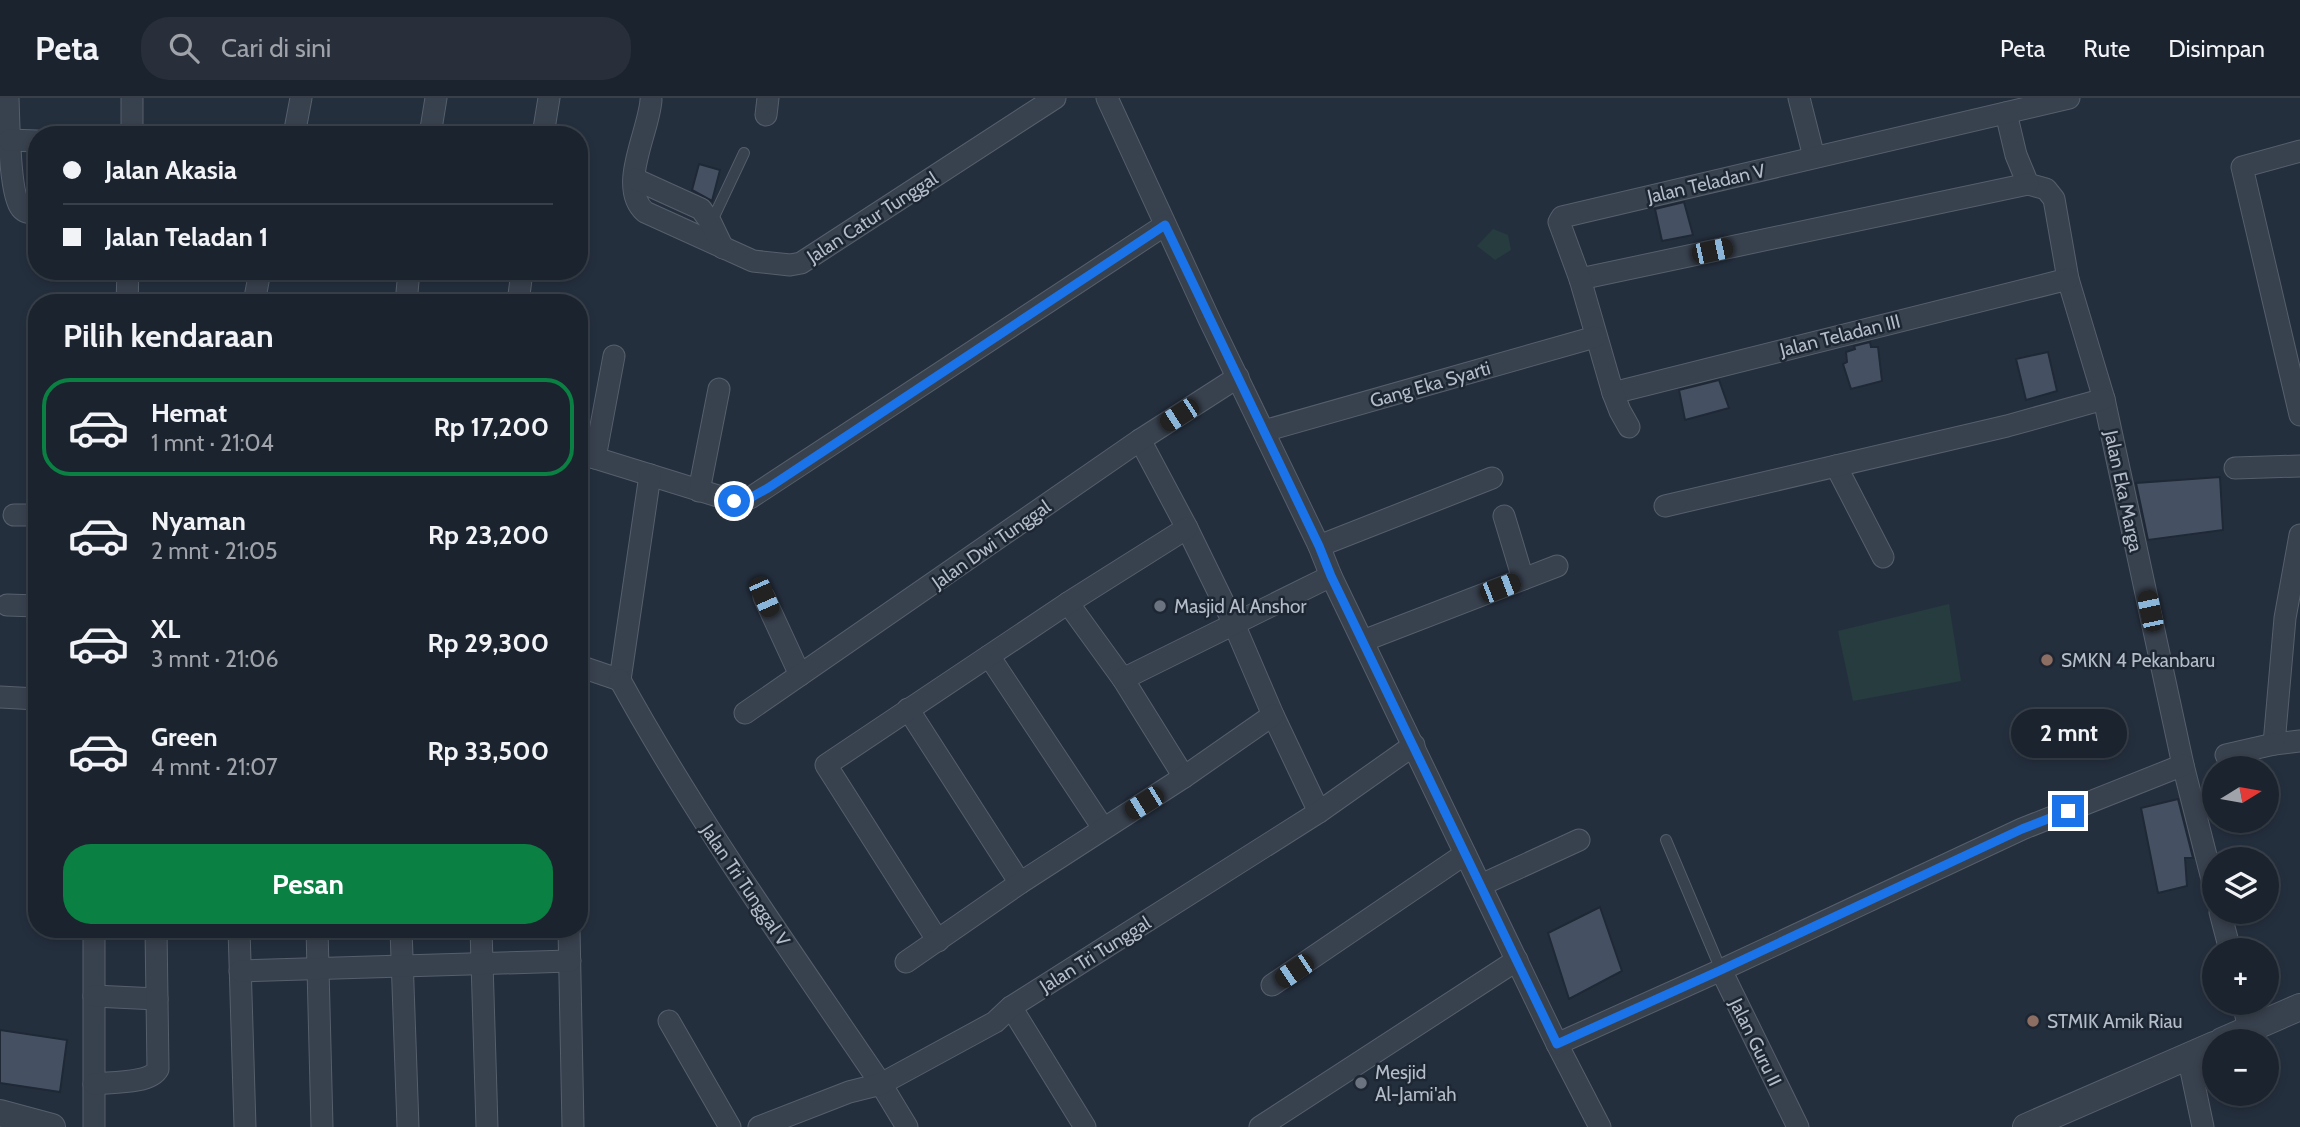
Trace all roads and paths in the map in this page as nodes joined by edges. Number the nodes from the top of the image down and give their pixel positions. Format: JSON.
{"nodes":[{"id":1,"x":8,"y":98,"type":"edge"},
{"id":2,"x":132,"y":98,"type":"edge"},
{"id":3,"x":301,"y":98,"type":"edge"},
{"id":4,"x":436,"y":98,"type":"edge"},
{"id":5,"x":550,"y":98,"type":"edge"},
{"id":6,"x":1055,"y":98,"type":"edge"},
{"id":7,"x":1107,"y":98,"type":"edge"},
{"id":8,"x":1799,"y":98,"type":"edge"},
{"id":9,"x":2068,"y":98,"type":"edge"},
{"id":10,"x":651,"y":100,"type":"dead end"},
{"id":11,"x":2006,"y":113,"type":"junction"},
{"id":12,"x":132,"y":126,"type":"edge"},
{"id":13,"x":296,"y":126,"type":"edge"},
{"id":14,"x":431,"y":126,"type":"edge"},
{"id":15,"x":545,"y":126,"type":"edge"},
{"id":16,"x":6,"y":132,"type":"edge"},
{"id":17,"x":28,"y":138,"type":"edge"},
{"id":18,"x":2300,"y":151,"type":"edge"},
{"id":19,"x":744,"y":153,"type":"dead end"},
{"id":20,"x":1814,"y":157,"type":"junction"},
{"id":21,"x":635,"y":179,"type":"junction"},
{"id":22,"x":2028,"y":184,"type":"junction"},
{"id":23,"x":28,"y":212,"type":"edge"},
{"id":24,"x":711,"y":223,"type":"junction"},
{"id":25,"x":1165,"y":225,"type":"junction"},
{"id":26,"x":723,"y":248,"type":"junction"},
{"id":27,"x":1580,"y":279,"type":"junction"},
{"id":28,"x":2068,"y":279,"type":"junction"},
{"id":29,"x":1595,"y":337,"type":"junction"},
{"id":30,"x":614,"y":356,"type":"dead end"},
{"id":31,"x":1238,"y":377,"type":"junction"},
{"id":32,"x":719,"y":389,"type":"dead end"},
{"id":33,"x":1613,"y":393,"type":"junction"},
{"id":34,"x":2104,"y":399,"type":"junction"},
{"id":35,"x":2300,"y":415,"type":"edge"},
{"id":36,"x":1629,"y":427,"type":"dead end"},
{"id":37,"x":1264,"y":431,"type":"junction"},
{"id":38,"x":1140,"y":440,"type":"junction"},
{"id":39,"x":588,"y":451,"type":"edge"},
{"id":40,"x":588,"y":455,"type":"edge"},
{"id":41,"x":1836,"y":466,"type":"junction"},
{"id":42,"x":2300,"y":466,"type":"edge"},
{"id":43,"x":2235,"y":468,"type":"dead end"},
{"id":44,"x":650,"y":475,"type":"junction"},
{"id":45,"x":1492,"y":478,"type":"dead end"},
{"id":46,"x":699,"y":491,"type":"junction"},
{"id":47,"x":1665,"y":506,"type":"dead end"},
{"id":48,"x":14,"y":515,"type":"dead end"},
{"id":49,"x":28,"y":515,"type":"edge"},
{"id":50,"x":1504,"y":516,"type":"dead end"},
{"id":51,"x":1187,"y":528,"type":"junction"},
{"id":52,"x":2300,"y":536,"type":"edge"},
{"id":53,"x":1319,"y":546,"type":"junction"},
{"id":54,"x":1882,"y":557,"type":"dead end"},
{"id":55,"x":1557,"y":566,"type":"dead end"},
{"id":56,"x":1331,"y":576,"type":"junction"},
{"id":57,"x":1523,"y":579,"type":"junction"},
{"id":58,"x":764,"y":597,"type":"dead end"},
{"id":59,"x":1068,"y":603,"type":"junction"},
{"id":60,"x":8,"y":605,"type":"dead end"},
{"id":61,"x":28,"y":606,"type":"edge"},
{"id":62,"x":1234,"y":624,"type":"junction"},
{"id":63,"x":1363,"y":641,"type":"junction"},
{"id":64,"x":989,"y":656,"type":"junction"},
{"id":65,"x":588,"y":669,"type":"edge"},
{"id":66,"x":800,"y":675,"type":"junction"},
{"id":67,"x":1123,"y":679,"type":"junction"},
{"id":68,"x":620,"y":680,"type":"junction"},
{"id":69,"x":0,"y":697,"type":"edge"},
{"id":70,"x":28,"y":699,"type":"edge"},
{"id":71,"x":908,"y":709,"type":"junction"},
{"id":72,"x":745,"y":713,"type":"dead end"},
{"id":73,"x":1273,"y":715,"type":"junction"},
{"id":74,"x":2300,"y":741,"type":"edge"},
{"id":75,"x":2274,"y":744,"type":"junction"},
{"id":76,"x":1414,"y":745,"type":"junction"},
{"id":77,"x":2226,"y":755,"type":"dead end"},
{"id":78,"x":2183,"y":765,"type":"junction"},
{"id":79,"x":1184,"y":777,"type":"junction"},
{"id":80,"x":1320,"y":811,"type":"junction"},
{"id":81,"x":1103,"y":828,"type":"junction"},
{"id":82,"x":1666,"y":839,"type":"dead end"},
{"id":83,"x":1579,"y":840,"type":"dead end"},
{"id":84,"x":2204,"y":847,"type":"edge"},
{"id":85,"x":1465,"y":854,"type":"junction"},
{"id":86,"x":1020,"y":883,"type":"junction"},
{"id":87,"x":1482,"y":885,"type":"junction"},
{"id":88,"x":94,"y":938,"type":"edge"},
{"id":89,"x":156,"y":938,"type":"edge"},
{"id":90,"x":239,"y":938,"type":"edge"},
{"id":91,"x":317,"y":938,"type":"edge"},
{"id":92,"x":401,"y":938,"type":"edge"},
{"id":93,"x":481,"y":938,"type":"edge"},
{"id":94,"x":569,"y":938,"type":"edge"},
{"id":95,"x":938,"y":941,"type":"junction"},
{"id":96,"x":1517,"y":960,"type":"junction"},
{"id":97,"x":570,"y":961,"type":"junction"},
{"id":98,"x":906,"y":962,"type":"dead end"},
{"id":99,"x":481,"y":964,"type":"junction"},
{"id":100,"x":401,"y":966,"type":"junction"},
{"id":101,"x":317,"y":969,"type":"junction"},
{"id":102,"x":1721,"y":970,"type":"junction"},
{"id":103,"x":240,"y":971,"type":"junction"},
{"id":104,"x":1272,"y":985,"type":"dead end"},
{"id":105,"x":94,"y":996,"type":"junction"},
{"id":106,"x":157,"y":999,"type":"junction"},
{"id":107,"x":1011,"y":1007,"type":"junction"},
{"id":108,"x":2300,"y":1007,"type":"edge"},
{"id":109,"x":2246,"y":1015,"type":"edge"},
{"id":110,"x":669,"y":1021,"type":"dead end"},
{"id":111,"x":2249,"y":1029,"type":"joint"},
{"id":112,"x":1557,"y":1044,"type":"junction"},
{"id":113,"x":2202,"y":1050,"type":"edge"},
{"id":114,"x":2188,"y":1056,"type":"junction"},
{"id":115,"x":94,"y":1084,"type":"junction"},
{"id":116,"x":881,"y":1084,"type":"junction"},
{"id":117,"x":0,"y":1113,"type":"edge"},
{"id":118,"x":2057,"y":1120,"type":"edge"},
{"id":119,"x":52,"y":1127,"type":"edge"},
{"id":120,"x":94,"y":1127,"type":"edge"},
{"id":121,"x":245,"y":1127,"type":"edge"},
{"id":122,"x":322,"y":1127,"type":"edge"},
{"id":123,"x":408,"y":1127,"type":"edge"},
{"id":124,"x":487,"y":1127,"type":"edge"},
{"id":125,"x":573,"y":1127,"type":"edge"},
{"id":126,"x":730,"y":1127,"type":"edge"},
{"id":127,"x":759,"y":1127,"type":"edge"},
{"id":128,"x":907,"y":1127,"type":"edge"},
{"id":129,"x":1085,"y":1127,"type":"edge"},
{"id":130,"x":1259,"y":1127,"type":"edge"},
{"id":131,"x":1600,"y":1127,"type":"edge"},
{"id":132,"x":1798,"y":1127,"type":"edge"},
{"id":133,"x":2026,"y":1127,"type":"edge"},
{"id":134,"x":2203,"y":1127,"type":"edge"}],
"edges":[{"from":1,"to":16,"type":"street"},
{"from":2,"to":12,"type":"street"},
{"from":3,"to":13,"type":"street"},
{"from":4,"to":14,"type":"street"},
{"from":5,"to":15,"type":"street"},
{"from":6,"to":26,"type":"street","name":"Jalan Catur Tunggal"},
{"from":7,"to":25,"type":"street"},
{"from":8,"to":20,"type":"street"},
{"from":9,"to":11,"type":"street","name":"Jalan Teladan V"},
{"from":10,"to":21,"type":"street"},
{"from":11,"to":20,"type":"street","name":"Jalan Teladan V"},
{"from":11,"to":22,"type":"street"},
{"from":16,"to":17,"type":"street"},
{"from":16,"to":23,"type":"street"},
{"from":18,"to":35,"type":"street"},
{"from":19,"to":24,"type":"lane"},
{"from":20,"to":27,"type":"street","name":"Jalan Teladan V"},
{"from":21,"to":24,"type":"street"},
{"from":21,"to":26,"type":"street","name":"Jalan Catur Tunggal"},
{"from":22,"to":27,"type":"street"},
{"from":22,"to":28,"type":"street","name":"Jalan Eka Marga"},
{"from":24,"to":26,"type":"street"},
{"from":25,"to":31,"type":"street"},
{"from":25,"to":46,"type":"street"},
{"from":27,"to":29,"type":"street","name":"Jalan Teladan V"},
{"from":28,"to":33,"type":"street","name":"Jalan Teladan III"},
{"from":28,"to":34,"type":"street","name":"Jalan Eka Marga"},
{"from":29,"to":33,"type":"street","name":"Jalan Teladan V"},
{"from":29,"to":37,"type":"street","name":"Gang Eka Syarti"},
{"from":30,"to":39,"type":"street"},
{"from":31,"to":37,"type":"street"},
{"from":31,"to":38,"type":"street","name":"Jalan Dwi Tunggal"},
{"from":32,"to":46,"type":"street"},
{"from":33,"to":36,"type":"street","name":"Jalan Teladan V"},
{"from":34,"to":41,"type":"street"},
{"from":34,"to":78,"type":"street","name":"Jalan Eka Marga"},
{"from":37,"to":53,"type":"street"},
{"from":38,"to":51,"type":"street"},
{"from":38,"to":66,"type":"street","name":"Jalan Dwi Tunggal"},
{"from":40,"to":44,"type":"street"},
{"from":41,"to":47,"type":"street"},
{"from":41,"to":54,"type":"street"},
{"from":42,"to":43,"type":"street"},
{"from":44,"to":46,"type":"street"},
{"from":44,"to":68,"type":"street"},
{"from":45,"to":53,"type":"street"},
{"from":48,"to":49,"type":"street"},
{"from":50,"to":57,"type":"street"},
{"from":51,"to":59,"type":"street"},
{"from":51,"to":62,"type":"street"},
{"from":52,"to":75,"type":"street"},
{"from":53,"to":56,"type":"street"},
{"from":55,"to":57,"type":"street"},
{"from":56,"to":62,"type":"street"},
{"from":56,"to":63,"type":"street"},
{"from":57,"to":63,"type":"street"},
{"from":58,"to":66,"type":"street"},
{"from":59,"to":64,"type":"street"},
{"from":59,"to":67,"type":"street"},
{"from":60,"to":61,"type":"street"},
{"from":62,"to":67,"type":"street"},
{"from":62,"to":73,"type":"street"},
{"from":63,"to":76,"type":"street"},
{"from":64,"to":71,"type":"street"},
{"from":64,"to":81,"type":"street"},
{"from":65,"to":68,"type":"street"},
{"from":66,"to":72,"type":"street","name":"Jalan Dwi Tunggal"},
{"from":67,"to":79,"type":"street"},
{"from":68,"to":116,"type":"street","name":"Jalan Tri Tunggal V"},
{"from":69,"to":70,"type":"street"},
{"from":71,"to":86,"type":"street"},
{"from":71,"to":95,"type":"street"},
{"from":73,"to":79,"type":"street"},
{"from":73,"to":80,"type":"street"},
{"from":74,"to":75,"type":"street"},
{"from":75,"to":77,"type":"street"},
{"from":76,"to":80,"type":"street","name":"Jalan Tri Tunggal"},
{"from":76,"to":85,"type":"street"},
{"from":78,"to":84,"type":"street","name":"Jalan Eka Marga"},
{"from":78,"to":102,"type":"street"},
{"from":79,"to":81,"type":"street"},
{"from":80,"to":107,"type":"street","name":"Jalan Tri Tunggal"},
{"from":81,"to":86,"type":"street"},
{"from":82,"to":102,"type":"lane","name":"Jalan Guru II"},
{"from":83,"to":87,"type":"street"},
{"from":85,"to":87,"type":"street"},
{"from":85,"to":104,"type":"street"},
{"from":86,"to":95,"type":"street"},
{"from":87,"to":96,"type":"street"},
{"from":88,"to":105,"type":"street"},
{"from":89,"to":106,"type":"street"},
{"from":90,"to":103,"type":"street"},
{"from":91,"to":101,"type":"street"},
{"from":92,"to":100,"type":"street"},
{"from":93,"to":99,"type":"street"},
{"from":94,"to":97,"type":"street"},
{"from":95,"to":98,"type":"street"},
{"from":96,"to":112,"type":"street"},
{"from":96,"to":130,"type":"street"},
{"from":97,"to":99,"type":"street"},
{"from":97,"to":125,"type":"street"},
{"from":99,"to":100,"type":"street"},
{"from":99,"to":124,"type":"street"},
{"from":100,"to":101,"type":"street"},
{"from":100,"to":123,"type":"street"},
{"from":101,"to":103,"type":"street"},
{"from":101,"to":122,"type":"street"},
{"from":102,"to":112,"type":"street"},
{"from":102,"to":132,"type":"street","name":"Jalan Guru II"},
{"from":103,"to":121,"type":"street"},
{"from":105,"to":106,"type":"street"},
{"from":105,"to":115,"type":"street"},
{"from":106,"to":115,"type":"street"},
{"from":107,"to":116,"type":"street","name":"Jalan Tri Tunggal"},
{"from":107,"to":129,"type":"street"},
{"from":108,"to":111,"type":"street"},
{"from":109,"to":111,"type":"street"},
{"from":110,"to":126,"type":"street"},
{"from":112,"to":131,"type":"street"},
{"from":113,"to":114,"type":"street"},
{"from":114,"to":118,"type":"street"},
{"from":114,"to":134,"type":"street"},
{"from":115,"to":120,"type":"street"},
{"from":116,"to":127,"type":"street","name":"Jalan Tri Tunggal"},
{"from":116,"to":128,"type":"street","name":"Jalan Tri Tunggal V"},
{"from":117,"to":119,"type":"street"},
{"from":118,"to":133,"type":"street"}]}
